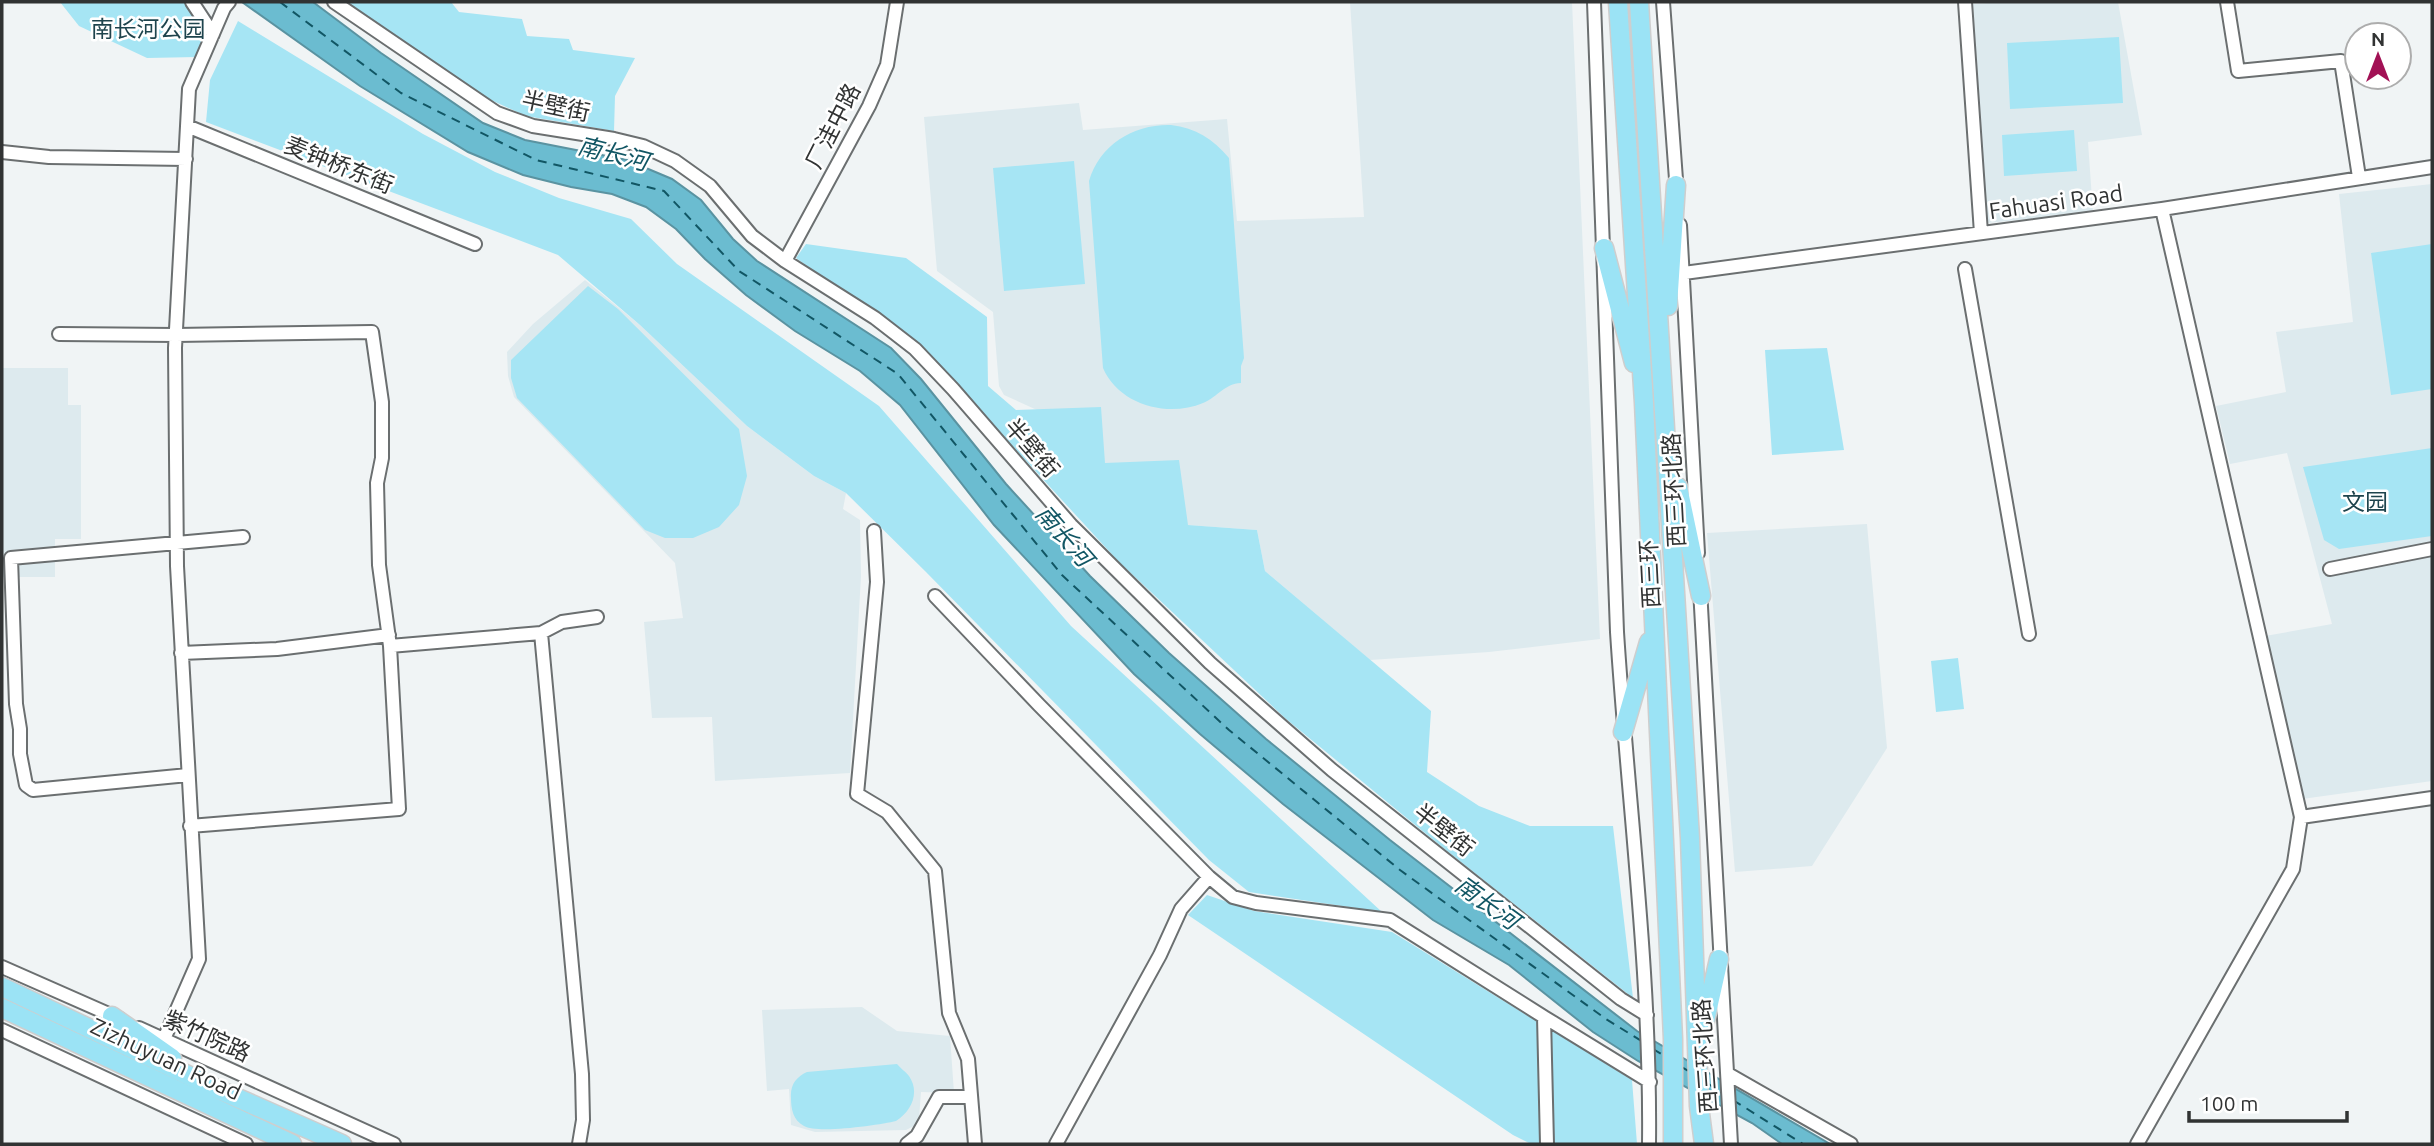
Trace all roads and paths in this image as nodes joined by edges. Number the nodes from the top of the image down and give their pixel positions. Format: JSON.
{"nodes":[{"id":1,"x":192,"y":2,"type":"edge"},
{"id":2,"x":334,"y":2,"type":"edge"},
{"id":3,"x":897,"y":2,"type":"edge"},
{"id":4,"x":1594,"y":2,"type":"edge"},
{"id":5,"x":1618,"y":2,"type":"edge"},
{"id":6,"x":1639,"y":2,"type":"edge"},
{"id":7,"x":1663,"y":2,"type":"edge"},
{"id":8,"x":1965,"y":2,"type":"edge"},
{"id":9,"x":2227,"y":2,"type":"edge"},
{"id":10,"x":226,"y":5,"type":"edge"},
{"id":11,"x":213,"y":34,"type":"junction"},
{"id":12,"x":187,"y":126,"type":"junction"},
{"id":13,"x":2,"y":152,"type":"edge"},
{"id":14,"x":186,"y":159,"type":"junction"},
{"id":15,"x":2432,"y":167,"type":"edge"},
{"id":16,"x":2359,"y":177,"type":"junction"},
{"id":17,"x":1676,"y":185,"type":"junction"},
{"id":18,"x":2162,"y":208,"type":"junction"},
{"id":19,"x":1981,"y":233,"type":"junction"},
{"id":20,"x":475,"y":244,"type":"dead end"},
{"id":21,"x":1604,"y":248,"type":"junction"},
{"id":22,"x":785,"y":261,"type":"junction"},
{"id":23,"x":1965,"y":269,"type":"dead end"},
{"id":24,"x":1684,"y":273,"type":"junction"},
{"id":25,"x":59,"y":334,"type":"dead end"},
{"id":26,"x":176,"y":335,"type":"junction"},
{"id":27,"x":1663,"y":376,"type":"junction"},
{"id":28,"x":1644,"y":403,"type":"junction"},
{"id":29,"x":1666,"y":425,"type":"junction"},
{"id":30,"x":874,"y":531,"type":"dead end"},
{"id":31,"x":243,"y":537,"type":"dead end"},
{"id":32,"x":176,"y":542,"type":"junction"},
{"id":33,"x":2432,"y":550,"type":"edge"},
{"id":34,"x":2330,"y":569,"type":"dead end"},
{"id":35,"x":935,"y":596,"type":"dead end"},
{"id":36,"x":1701,"y":596,"type":"junction"},
{"id":37,"x":597,"y":617,"type":"dead end"},
{"id":38,"x":1654,"y":625,"type":"junction"},
{"id":39,"x":541,"y":633,"type":"junction"},
{"id":40,"x":2029,"y":634,"type":"dead end"},
{"id":41,"x":389,"y":640,"type":"junction"},
{"id":42,"x":181,"y":653,"type":"junction"},
{"id":43,"x":1623,"y":732,"type":"junction"},
{"id":44,"x":188,"y":775,"type":"junction"},
{"id":45,"x":2432,"y":798,"type":"edge"},
{"id":46,"x":2301,"y":817,"type":"junction"},
{"id":47,"x":190,"y":826,"type":"junction"},
{"id":48,"x":1209,"y":877,"type":"junction"},
{"id":49,"x":1719,"y":959,"type":"junction"},
{"id":50,"x":2,"y":967,"type":"edge"},
{"id":51,"x":2,"y":986,"type":"edge"},
{"id":52,"x":2,"y":1008,"type":"edge"},
{"id":53,"x":11,"y":1016,"type":"edge"},
{"id":54,"x":112,"y":1016,"type":"junction"},
{"id":55,"x":1544,"y":1017,"type":"junction"},
{"id":56,"x":1647,"y":1020,"type":"junction"},
{"id":57,"x":2,"y":1030,"type":"edge"},
{"id":58,"x":164,"y":1039,"type":"junction"},
{"id":59,"x":1697,"y":1054,"type":"junction"},
{"id":60,"x":1728,"y":1073,"type":"junction"},
{"id":61,"x":1650,"y":1082,"type":"junction"},
{"id":62,"x":1674,"y":1087,"type":"junction"},
{"id":63,"x":215,"y":1088,"type":"junction"},
{"id":64,"x":971,"y":1097,"type":"junction"},
{"id":65,"x":246,"y":1144,"type":"edge"},
{"id":66,"x":292,"y":1144,"type":"edge"},
{"id":67,"x":342,"y":1144,"type":"edge"},
{"id":68,"x":394,"y":1144,"type":"edge"},
{"id":69,"x":579,"y":1144,"type":"edge"},
{"id":70,"x":907,"y":1144,"type":"edge"},
{"id":71,"x":975,"y":1144,"type":"edge"},
{"id":72,"x":1056,"y":1144,"type":"edge"},
{"id":73,"x":1547,"y":1144,"type":"edge"},
{"id":74,"x":1649,"y":1144,"type":"edge"},
{"id":75,"x":1673,"y":1144,"type":"edge"},
{"id":76,"x":1682,"y":1144,"type":"edge"},
{"id":77,"x":1701,"y":1144,"type":"edge"},
{"id":78,"x":1731,"y":1144,"type":"edge"},
{"id":79,"x":1851,"y":1144,"type":"edge"},
{"id":80,"x":2137,"y":1144,"type":"edge"}],
"edges":[{"from":1,"to":11,"type":"street"},
{"from":2,"to":22,"type":"street","name":"半壁街"},
{"from":3,"to":22,"type":"street","name":"厂洼中路"},
{"from":4,"to":21,"type":"street"},
{"from":5,"to":28,"type":"highway","name":"西三环"},
{"from":6,"to":27,"type":"highway","name":"西三环"},
{"from":7,"to":17,"type":"street","name":"西三环北路"},
{"from":8,"to":19,"type":"street"},
{"from":9,"to":16,"type":"street"},
{"from":10,"to":11,"type":"street"},
{"from":11,"to":12,"type":"street"},
{"from":12,"to":14,"type":"street"},
{"from":12,"to":20,"type":"street","name":"麦钟桥东街"},
{"from":13,"to":14,"type":"street"},
{"from":14,"to":26,"type":"street"},
{"from":15,"to":16,"type":"street","name":"Fahuasi Road"},
{"from":16,"to":18,"type":"street","name":"Fahuasi Road"},
{"from":17,"to":24,"type":"street","name":"西三环北路"},
{"from":17,"to":27,"type":"highway"},
{"from":18,"to":19,"type":"street","name":"Fahuasi Road"},
{"from":18,"to":46,"type":"street"},
{"from":19,"to":24,"type":"street","name":"Fahuasi Road"},
{"from":21,"to":28,"type":"highway"},
{"from":21,"to":43,"type":"street"},
{"from":22,"to":56,"type":"street","name":"半壁街"},
{"from":23,"to":40,"type":"street"},
{"from":24,"to":36,"type":"street","name":"西三环北路"},
{"from":25,"to":26,"type":"street"},
{"from":26,"to":32,"type":"street"},
{"from":26,"to":41,"type":"street"},
{"from":27,"to":29,"type":"highway","name":"西三环"},
{"from":28,"to":38,"type":"highway","name":"西三环"},
{"from":29,"to":36,"type":"highway"},
{"from":29,"to":59,"type":"highway","name":"西三环"},
{"from":30,"to":64,"type":"street"},
{"from":31,"to":32,"type":"street"},
{"from":32,"to":42,"type":"street"},
{"from":32,"to":44,"type":"street"},
{"from":33,"to":34,"type":"street"},
{"from":35,"to":48,"type":"street"},
{"from":36,"to":49,"type":"street","name":"西三环北路"},
{"from":37,"to":39,"type":"street"},
{"from":38,"to":43,"type":"highway"},
{"from":38,"to":62,"type":"highway","name":"西三环"},
{"from":39,"to":41,"type":"street"},
{"from":39,"to":69,"type":"street"},
{"from":41,"to":42,"type":"street"},
{"from":41,"to":47,"type":"street"},
{"from":42,"to":44,"type":"street"},
{"from":43,"to":56,"type":"street"},
{"from":44,"to":47,"type":"street"},
{"from":45,"to":46,"type":"street"},
{"from":46,"to":80,"type":"street"},
{"from":47,"to":58,"type":"street"},
{"from":48,"to":55,"type":"street"},
{"from":48,"to":72,"type":"street"},
{"from":49,"to":59,"type":"highway"},
{"from":49,"to":60,"type":"street","name":"西三环北路"},
{"from":50,"to":54,"type":"street","name":"紫竹院路"},
{"from":51,"to":63,"type":"highway","name":"Zizhuyuan Road"},
{"from":52,"to":53,"type":"highway","name":"Zizhuyuan Road"},
{"from":53,"to":66,"type":"highway","name":"Zizhuyuan Road"},
{"from":54,"to":58,"type":"street","name":"紫竹院路"},
{"from":54,"to":63,"type":"highway"},
{"from":55,"to":61,"type":"street"},
{"from":55,"to":73,"type":"street"},
{"from":56,"to":61,"type":"street"},
{"from":57,"to":65,"type":"street"},
{"from":58,"to":68,"type":"street","name":"紫竹院路"},
{"from":59,"to":77,"type":"highway","name":"西三环"},
{"from":60,"to":78,"type":"street","name":"西三环北路"},
{"from":60,"to":79,"type":"street"},
{"from":61,"to":74,"type":"street"},
{"from":62,"to":75,"type":"highway","name":"西三环"},
{"from":62,"to":76,"type":"highway"},
{"from":63,"to":67,"type":"highway","name":"Zizhuyuan Road"},
{"from":64,"to":70,"type":"street"},
{"from":64,"to":71,"type":"street"}]}
